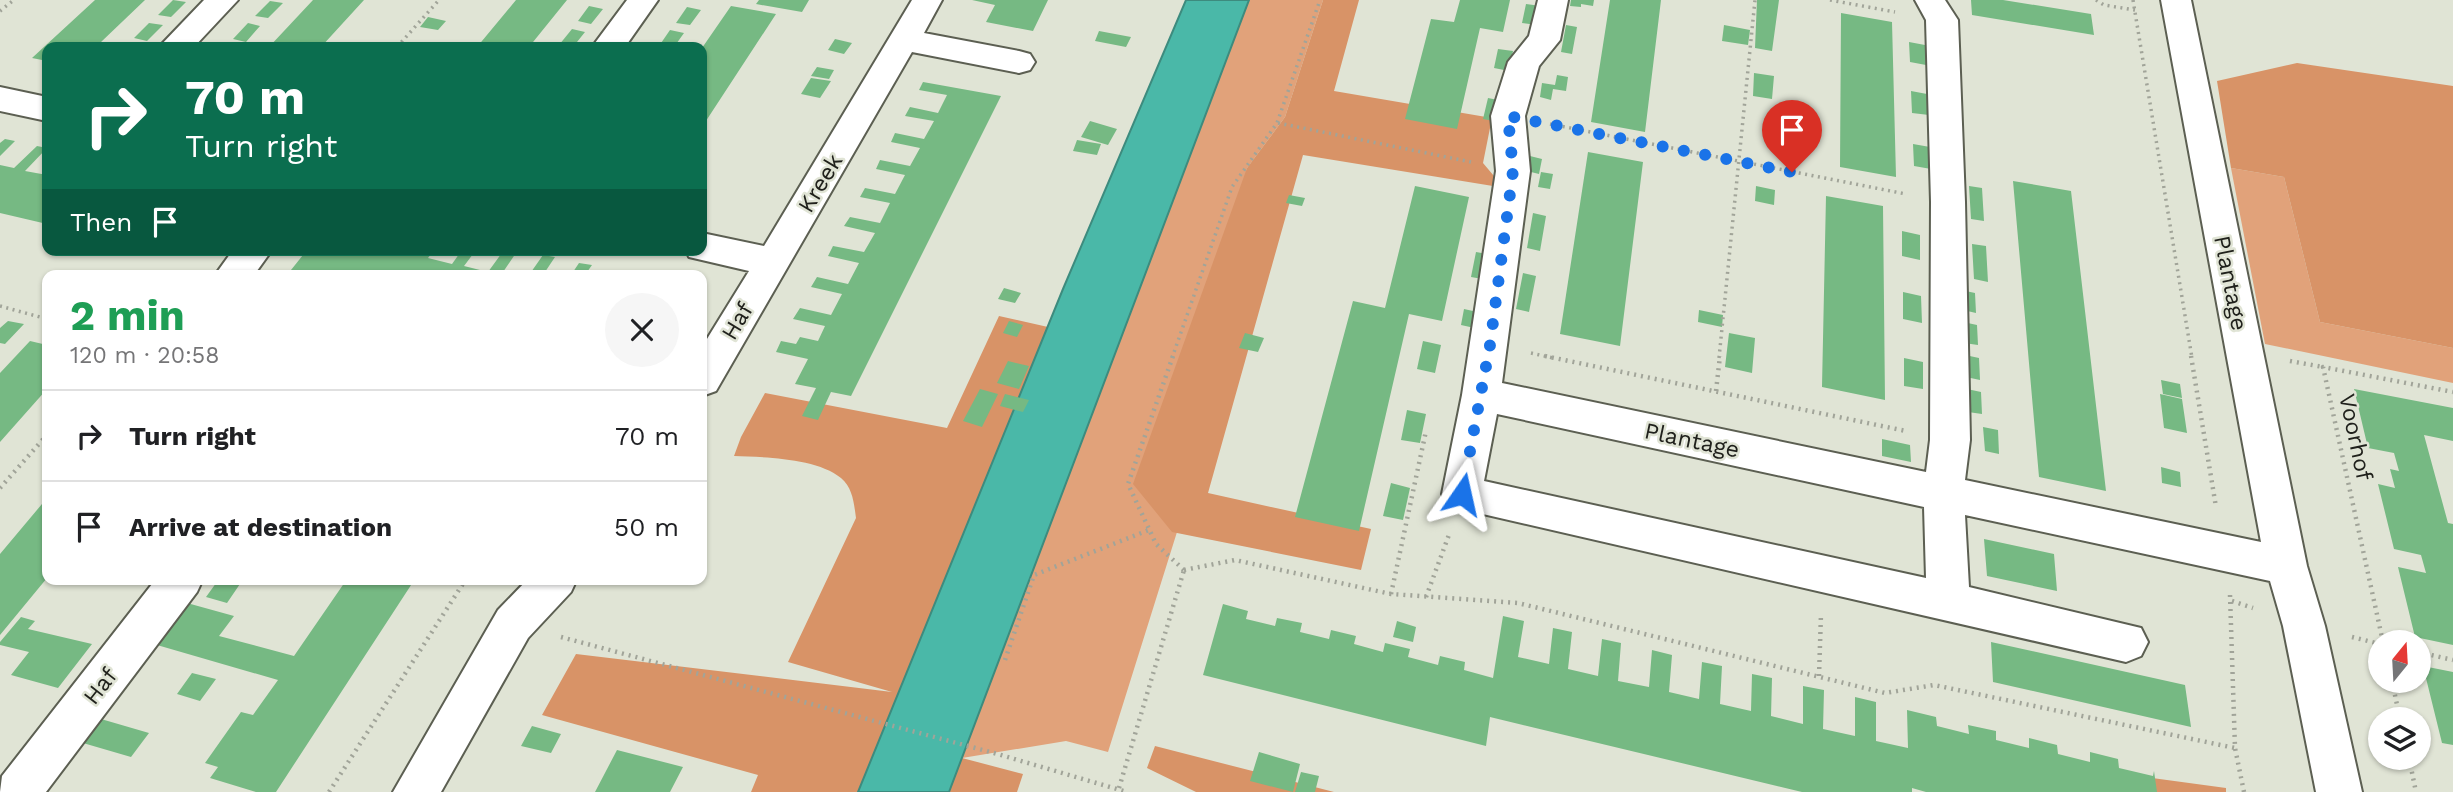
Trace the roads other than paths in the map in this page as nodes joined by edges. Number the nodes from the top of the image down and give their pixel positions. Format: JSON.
{"nodes":[{"id":1,"x":223,"y":0,"type":"edge"},
{"id":2,"x":643,"y":0,"type":"edge"},
{"id":3,"x":927,"y":0,"type":"edge"},
{"id":4,"x":1553,"y":0,"type":"edge"},
{"id":5,"x":2176,"y":0,"type":"edge"},
{"id":6,"x":1936,"y":10,"type":"edge"},
{"id":7,"x":905,"y":40,"type":"junction"},
{"id":8,"x":180,"y":42,"type":"edge"},
{"id":9,"x":612,"y":42,"type":"edge"},
{"id":10,"x":1019,"y":62,"type":"dead end"},
{"id":11,"x":0,"y":99,"type":"edge"},
{"id":12,"x":42,"y":108,"type":"edge"},
{"id":13,"x":707,"y":248,"type":"edge"},
{"id":14,"x":249,"y":256,"type":"edge"},
{"id":15,"x":773,"y":262,"type":"junction"},
{"id":16,"x":237,"y":270,"type":"edge"},
{"id":17,"x":707,"y":372,"type":"edge"},
{"id":18,"x":1481,"y":395,"type":"junction"},
{"id":19,"x":1944,"y":493,"type":"junction"},
{"id":20,"x":2286,"y":566,"type":"junction"},
{"id":21,"x":177,"y":585,"type":"edge"},
{"id":22,"x":550,"y":585,"type":"edge"},
{"id":23,"x":1948,"y":603,"type":"junction"},
{"id":24,"x":2126,"y":642,"type":"dead end"},
{"id":25,"x":18,"y":792,"type":"edge"},
{"id":26,"x":416,"y":792,"type":"edge"},
{"id":27,"x":2339,"y":792,"type":"edge"}],
"edges":[{"from":1,"to":8,"type":"street"},
{"from":2,"to":9,"type":"street"},
{"from":3,"to":7,"type":"street","name":"Kreek"},
{"from":4,"to":18,"type":"street"},
{"from":5,"to":20,"type":"street","name":"Plantage"},
{"from":6,"to":19,"type":"street"},
{"from":7,"to":10,"type":"street"},
{"from":7,"to":15,"type":"street","name":"Kreek"},
{"from":11,"to":12,"type":"street"},
{"from":13,"to":15,"type":"street"},
{"from":14,"to":16,"type":"street"},
{"from":15,"to":17,"type":"street","name":"Haf"},
{"from":18,"to":19,"type":"street","name":"Plantage"},
{"from":18,"to":23,"type":"street"},
{"from":19,"to":20,"type":"street","name":"Plantage"},
{"from":19,"to":23,"type":"street"},
{"from":20,"to":27,"type":"street","name":"Plantage"},
{"from":21,"to":25,"type":"street","name":"Haf"},
{"from":22,"to":26,"type":"street"},
{"from":23,"to":24,"type":"street"}]}
